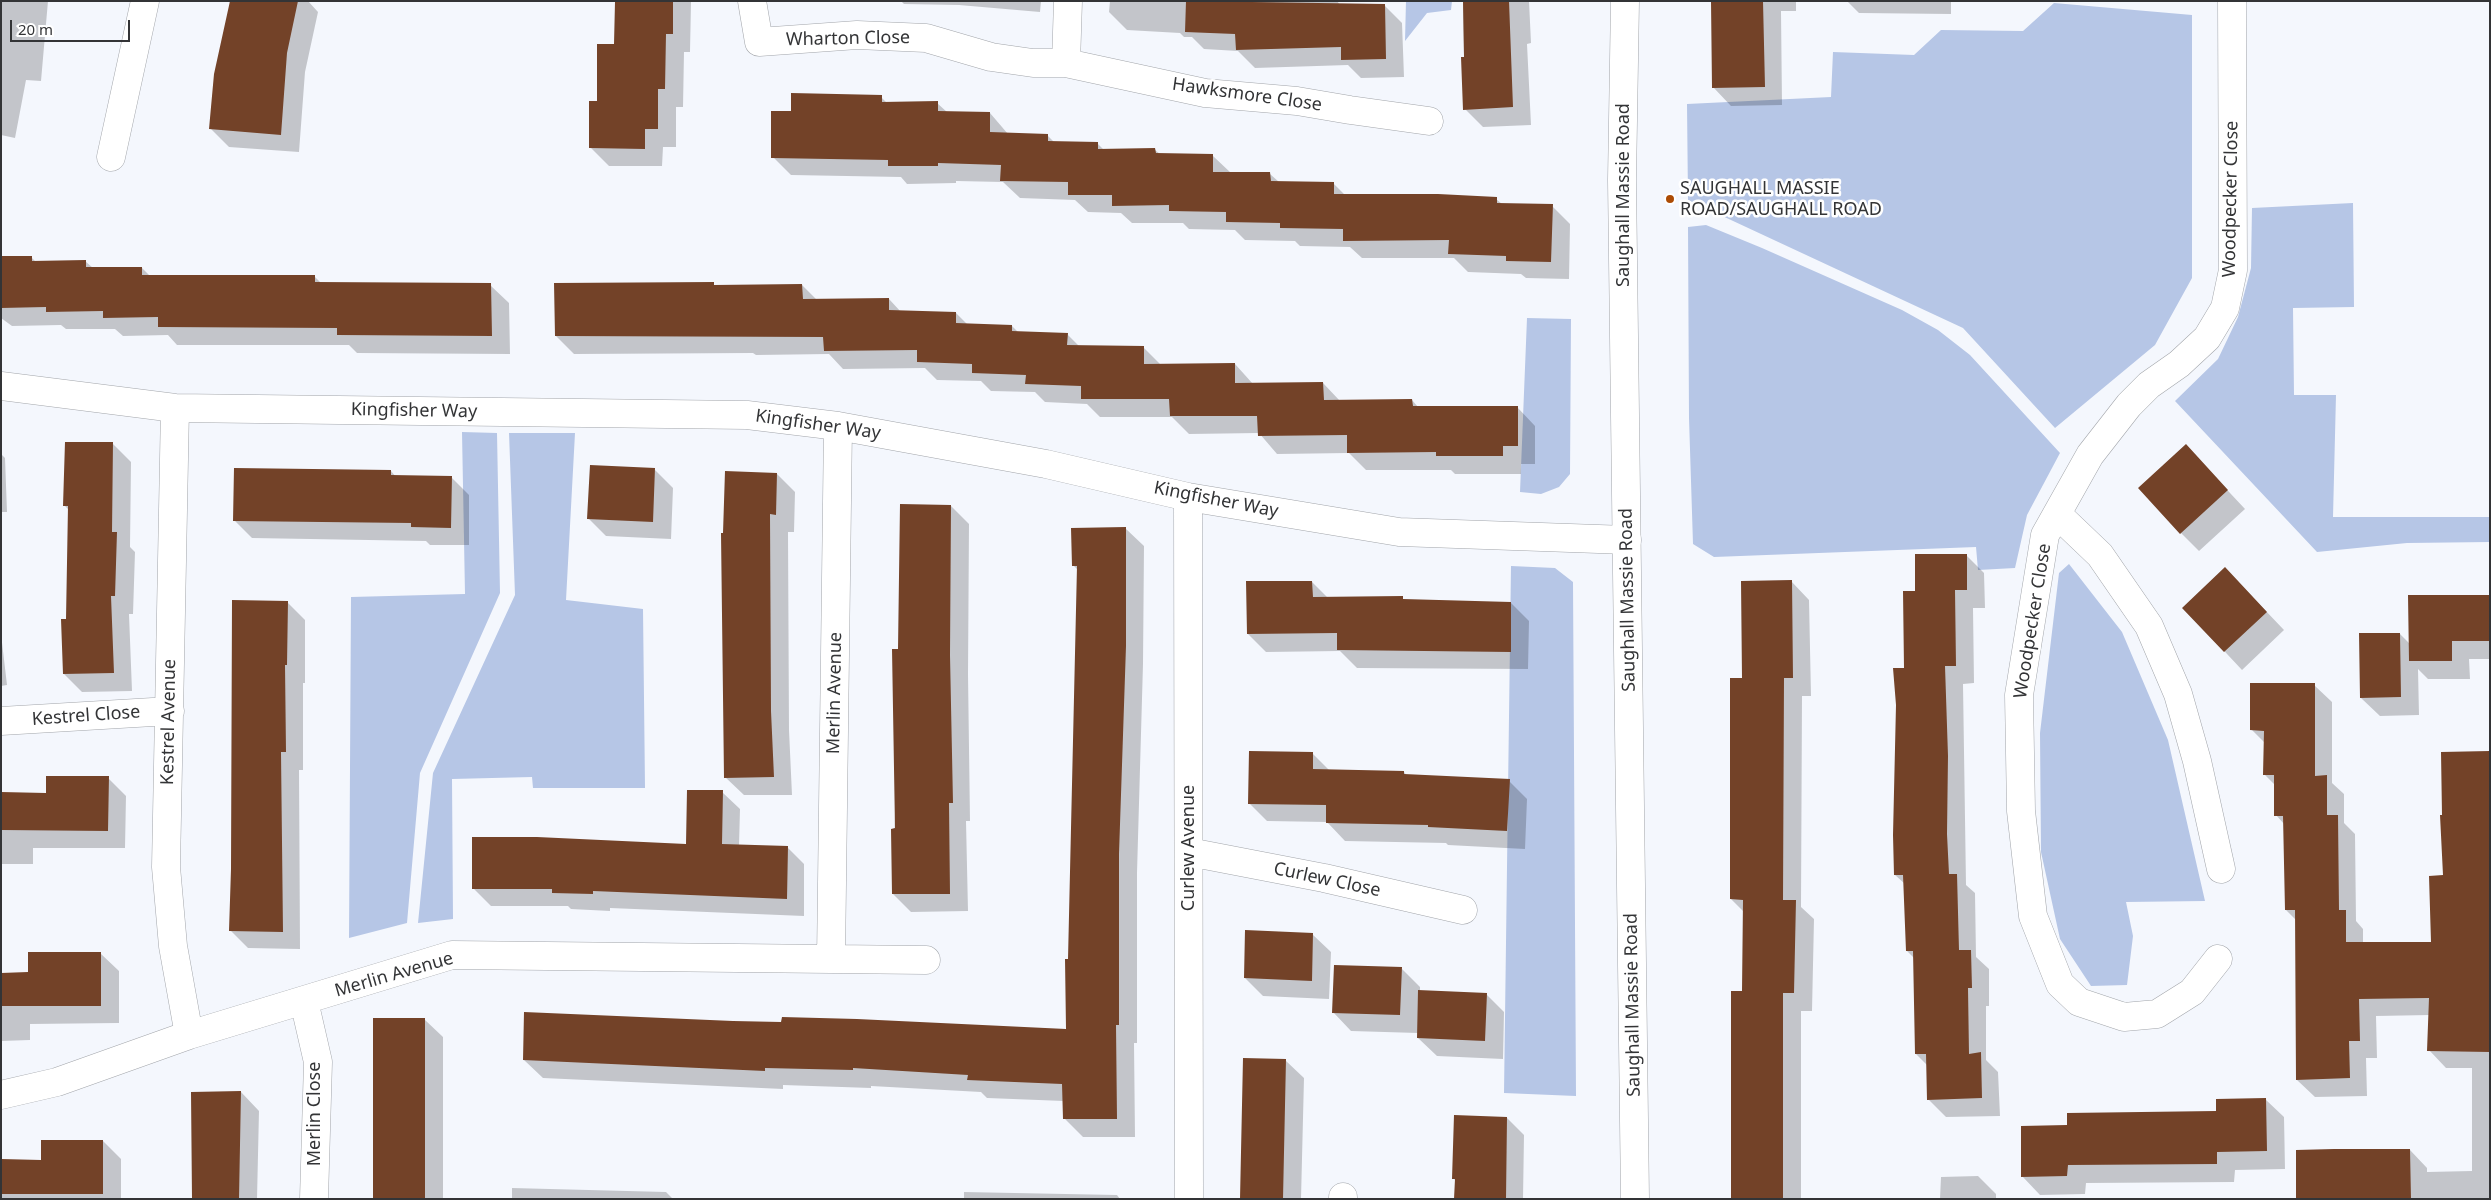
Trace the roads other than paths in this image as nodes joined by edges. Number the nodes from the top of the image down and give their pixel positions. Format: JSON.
{"nodes":[{"id":1,"x":145,"y":1,"type":"edge"},
{"id":2,"x":752,"y":1,"type":"edge"},
{"id":3,"x":1068,"y":1,"type":"edge"},
{"id":4,"x":1625,"y":1,"type":"edge"},
{"id":5,"x":2232,"y":1,"type":"edge"},
{"id":6,"x":1066,"y":63,"type":"junction"},
{"id":7,"x":1429,"y":120,"type":"dead end"},
{"id":8,"x":111,"y":156,"type":"dead end"},
{"id":9,"x":1,"y":386,"type":"edge"},
{"id":10,"x":175,"y":408,"type":"junction"},
{"id":11,"x":838,"y":426,"type":"junction"},
{"id":12,"x":1188,"y":497,"type":"junction"},
{"id":13,"x":2057,"y":514,"type":"junction"},
{"id":14,"x":1627,"y":540,"type":"junction"},
{"id":15,"x":170,"y":711,"type":"junction"},
{"id":16,"x":1,"y":721,"type":"edge"},
{"id":17,"x":1189,"y":852,"type":"junction"},
{"id":18,"x":2221,"y":869,"type":"dead end"},
{"id":19,"x":1464,"y":910,"type":"dead end"},
{"id":20,"x":832,"y":959,"type":"junction"},
{"id":21,"x":2218,"y":959,"type":"dead end"},
{"id":22,"x":926,"y":960,"type":"dead end"},
{"id":23,"x":304,"y":1001,"type":"junction"},
{"id":24,"x":189,"y":1035,"type":"junction"},
{"id":25,"x":1,"y":1094,"type":"edge"},
{"id":26,"x":314,"y":1199,"type":"edge"},
{"id":27,"x":1189,"y":1199,"type":"edge"},
{"id":28,"x":1635,"y":1199,"type":"edge"}],
"edges":[{"from":1,"to":8,"type":"street"},
{"from":2,"to":6,"type":"street","name":"Wharton Close"},
{"from":3,"to":6,"type":"street"},
{"from":4,"to":14,"type":"street","name":"Saughall Massie Road"},
{"from":5,"to":13,"type":"street","name":"Woodpecker Close"},
{"from":6,"to":7,"type":"street","name":"Hawksmore Close"},
{"from":9,"to":10,"type":"street","name":"Kingfisher Way"},
{"from":10,"to":11,"type":"street","name":"Kingfisher Way"},
{"from":10,"to":15,"type":"street","name":"Kestrel Avenue"},
{"from":11,"to":12,"type":"street","name":"Kingfisher Way"},
{"from":11,"to":20,"type":"street","name":"Merlin Avenue"},
{"from":12,"to":14,"type":"street","name":"Kingfisher Way"},
{"from":12,"to":17,"type":"street","name":"Curlew Avenue"},
{"from":13,"to":18,"type":"street","name":"Woodpecker Close"},
{"from":13,"to":21,"type":"street","name":"Woodpecker Close"},
{"from":14,"to":28,"type":"street","name":"Saughall Massie Road"},
{"from":15,"to":16,"type":"street","name":"Kestrel Close"},
{"from":15,"to":24,"type":"street","name":"Kestrel Avenue"},
{"from":17,"to":19,"type":"street","name":"Curlew Close"},
{"from":17,"to":27,"type":"street","name":"Curlew Avenue"},
{"from":20,"to":22,"type":"street","name":"Merlin Avenue"},
{"from":20,"to":23,"type":"street","name":"Merlin Avenue"},
{"from":23,"to":24,"type":"street","name":"Merlin Avenue"},
{"from":23,"to":26,"type":"street","name":"Merlin Close"},
{"from":24,"to":25,"type":"street","name":"Merlin Avenue"}]}
